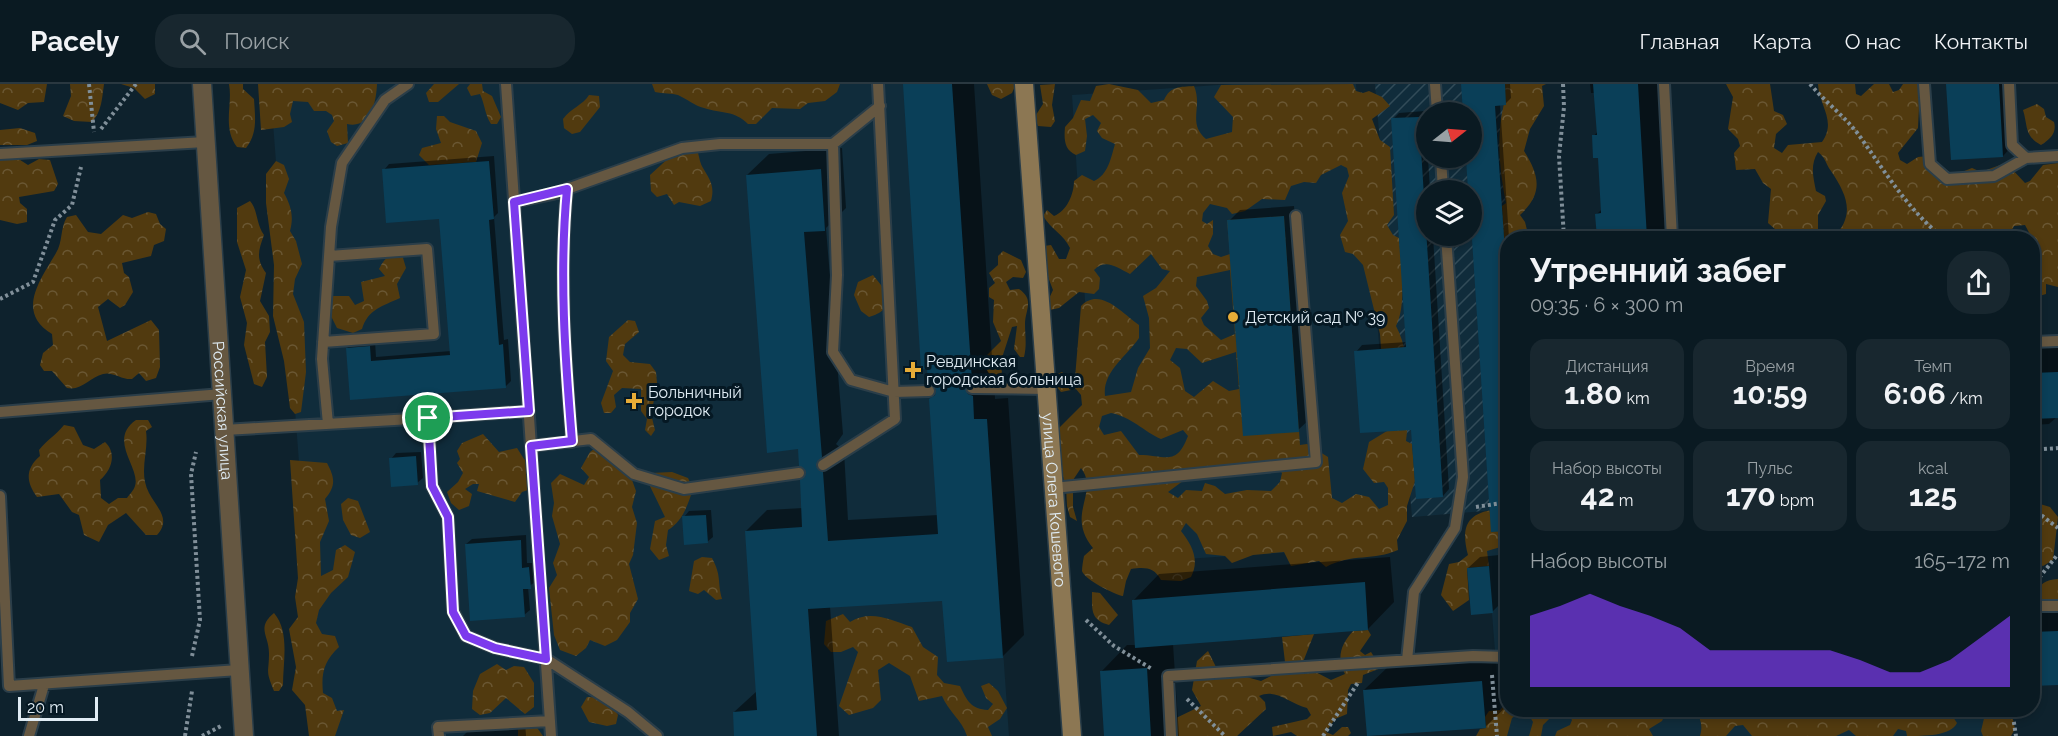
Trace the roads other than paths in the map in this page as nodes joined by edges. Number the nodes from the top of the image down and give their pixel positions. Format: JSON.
{"nodes":[{"id":1,"x":202,"y":84,"type":"edge"},
{"id":2,"x":408,"y":84,"type":"edge"},
{"id":3,"x":506,"y":84,"type":"edge"},
{"id":4,"x":878,"y":84,"type":"edge"},
{"id":5,"x":1024,"y":84,"type":"edge"},
{"id":6,"x":1435,"y":84,"type":"edge"},
{"id":7,"x":1664,"y":84,"type":"edge"},
{"id":8,"x":1924,"y":84,"type":"edge"},
{"id":9,"x":2009,"y":84,"type":"edge"},
{"id":10,"x":1436,"y":102,"type":"edge"},
{"id":11,"x":880,"y":106,"type":"junction"},
{"id":12,"x":205,"y":142,"type":"junction"},
{"id":13,"x":832,"y":144,"type":"junction"},
{"id":14,"x":0,"y":154,"type":"edge"},
{"id":15,"x":2058,"y":156,"type":"edge"},
{"id":16,"x":2026,"y":158,"type":"junction"},
{"id":17,"x":567,"y":189,"type":"junction"},
{"id":18,"x":514,"y":202,"type":"junction"},
{"id":19,"x":1296,"y":216,"type":"dead end"},
{"id":20,"x":1672,"y":231,"type":"edge"},
{"id":21,"x":1447,"y":246,"type":"edge"},
{"id":22,"x":328,"y":256,"type":"junction"},
{"id":23,"x":2058,"y":341,"type":"edge"},
{"id":24,"x":323,"y":342,"type":"junction"},
{"id":25,"x":2040,"y":342,"type":"edge"},
{"id":26,"x":972,"y":388,"type":"dead end"},
{"id":27,"x":1046,"y":389,"type":"junction"},
{"id":28,"x":929,"y":391,"type":"dead end"},
{"id":29,"x":894,"y":392,"type":"junction"},
{"id":30,"x":222,"y":394,"type":"junction"},
{"id":31,"x":529,"y":411,"type":"junction"},
{"id":32,"x":0,"y":412,"type":"edge"},
{"id":33,"x":428,"y":418,"type":"junction"},
{"id":34,"x":328,"y":424,"type":"junction"},
{"id":35,"x":224,"y":430,"type":"junction"},
{"id":36,"x":572,"y":441,"type":"junction"},
{"id":37,"x":531,"y":446,"type":"junction"},
{"id":38,"x":823,"y":465,"type":"dead end"},
{"id":39,"x":799,"y":473,"type":"dead end"},
{"id":40,"x":1053,"y":488,"type":"junction"},
{"id":41,"x":0,"y":496,"type":"edge"},
{"id":42,"x":2040,"y":606,"type":"edge"},
{"id":43,"x":2058,"y":606,"type":"edge"},
{"id":44,"x":1500,"y":657,"type":"edge"},
{"id":45,"x":546,"y":659,"type":"junction"},
{"id":46,"x":1407,"y":660,"type":"junction"},
{"id":47,"x":239,"y":670,"type":"junction"},
{"id":48,"x":44,"y":685,"type":"junction"},
{"id":49,"x":5,"y":686,"type":"edge"},
{"id":50,"x":550,"y":721,"type":"junction"},
{"id":51,"x":29,"y":736,"type":"edge"},
{"id":52,"x":244,"y":736,"type":"edge"},
{"id":53,"x":439,"y":736,"type":"edge"},
{"id":54,"x":551,"y":736,"type":"edge"},
{"id":55,"x":657,"y":736,"type":"edge"},
{"id":56,"x":1072,"y":736,"type":"edge"},
{"id":57,"x":1171,"y":736,"type":"edge"}],
"edges":[{"from":1,"to":12,"type":"street","name":"Российская улица"},
{"from":2,"to":22,"type":"lane"},
{"from":3,"to":18,"type":"lane"},
{"from":4,"to":11,"type":"lane"},
{"from":5,"to":27,"type":"street","name":"улица Олега Кошевого"},
{"from":6,"to":10,"type":"lane"},
{"from":7,"to":20,"type":"lane"},
{"from":8,"to":16,"type":"lane"},
{"from":9,"to":16,"type":"lane"},
{"from":11,"to":13,"type":"lane"},
{"from":11,"to":29,"type":"lane"},
{"from":12,"to":14,"type":"lane"},
{"from":12,"to":30,"type":"street","name":"Российская улица"},
{"from":13,"to":17,"type":"lane"},
{"from":13,"to":29,"type":"lane"},
{"from":15,"to":16,"type":"lane"},
{"from":17,"to":18,"type":"lane"},
{"from":17,"to":36,"type":"lane"},
{"from":18,"to":31,"type":"lane"},
{"from":19,"to":40,"type":"lane"},
{"from":21,"to":46,"type":"lane"},
{"from":22,"to":24,"type":"lane"},
{"from":22,"to":24,"type":"lane"},
{"from":23,"to":25,"type":"lane"},
{"from":24,"to":34,"type":"lane"},
{"from":26,"to":27,"type":"lane"},
{"from":27,"to":40,"type":"street","name":"улица Олега Кошевого"},
{"from":28,"to":29,"type":"lane"},
{"from":29,"to":38,"type":"lane"},
{"from":30,"to":32,"type":"lane"},
{"from":30,"to":35,"type":"street","name":"Российская улица"},
{"from":31,"to":33,"type":"lane"},
{"from":31,"to":37,"type":"lane"},
{"from":33,"to":34,"type":"lane"},
{"from":33,"to":45,"type":"lane"},
{"from":34,"to":35,"type":"lane"},
{"from":35,"to":47,"type":"street","name":"Российская улица"},
{"from":36,"to":37,"type":"lane"},
{"from":36,"to":39,"type":"lane"},
{"from":37,"to":45,"type":"lane"},
{"from":40,"to":56,"type":"street","name":"улица Олега Кошевого"},
{"from":41,"to":49,"type":"lane"},
{"from":42,"to":43,"type":"lane"},
{"from":44,"to":46,"type":"lane"},
{"from":45,"to":50,"type":"lane"},
{"from":45,"to":55,"type":"lane"},
{"from":46,"to":57,"type":"lane"},
{"from":47,"to":48,"type":"lane"},
{"from":47,"to":52,"type":"street","name":"Российская улица"},
{"from":48,"to":49,"type":"lane"},
{"from":48,"to":51,"type":"lane"},
{"from":50,"to":53,"type":"lane"},
{"from":50,"to":54,"type":"lane"}]}
